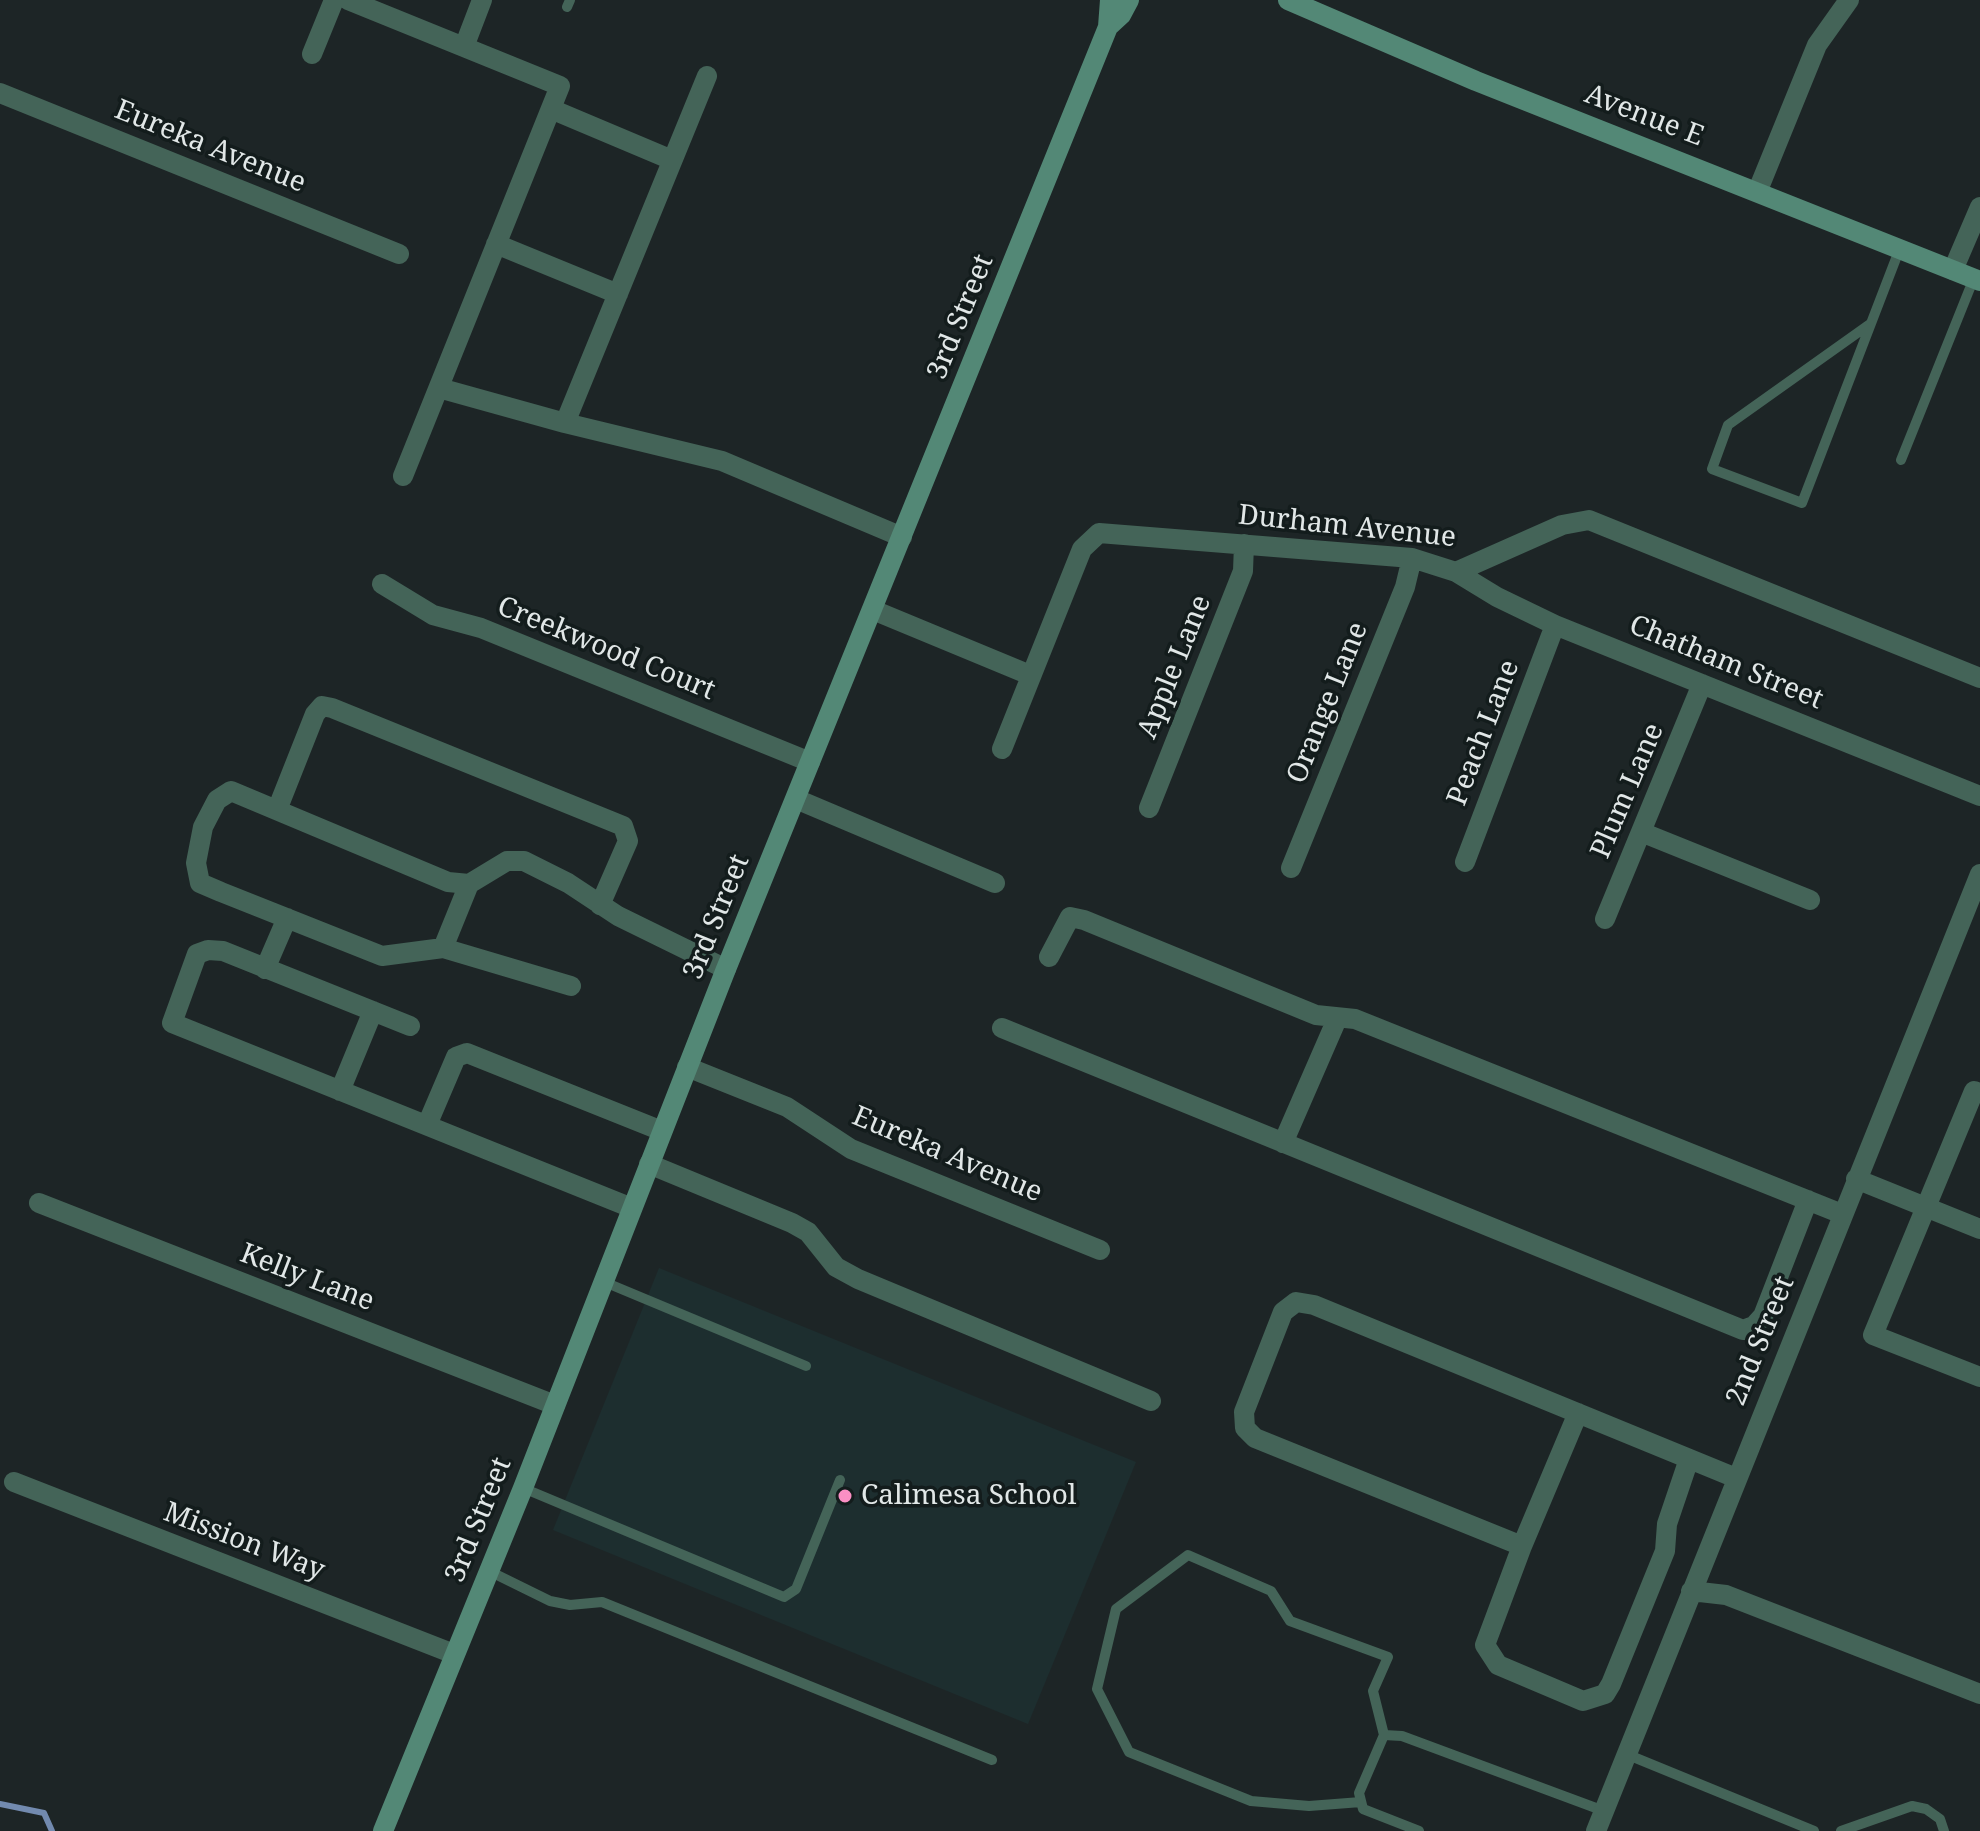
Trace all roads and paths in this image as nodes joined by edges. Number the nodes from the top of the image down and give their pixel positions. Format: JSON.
{"nodes":[{"id":1,"x":334,"y":0,"type":"edge"},
{"id":2,"x":348,"y":0,"type":"edge"},
{"id":3,"x":482,"y":0,"type":"edge"},
{"id":4,"x":1110,"y":0,"type":"edge"},
{"id":5,"x":1129,"y":0,"type":"edge"},
{"id":6,"x":1288,"y":0,"type":"edge"},
{"id":7,"x":1849,"y":0,"type":"edge"},
{"id":8,"x":1108,"y":27,"type":"junction"},
{"id":9,"x":464,"y":47,"type":"junction"},
{"id":10,"x":312,"y":54,"type":"dead end"},
{"id":11,"x":707,"y":76,"type":"dead end"},
{"id":12,"x":0,"y":93,"type":"edge"},
{"id":13,"x":551,"y":109,"type":"junction"},
{"id":14,"x":672,"y":160,"type":"junction"},
{"id":15,"x":1758,"y":190,"type":"junction"},
{"id":16,"x":1980,"y":207,"type":"edge"},
{"id":17,"x":496,"y":244,"type":"junction"},
{"id":18,"x":1900,"y":248,"type":"junction"},
{"id":19,"x":399,"y":254,"type":"dead end"},
{"id":20,"x":1953,"y":270,"type":"junction"},
{"id":21,"x":1977,"y":279,"type":"edge"},
{"id":22,"x":618,"y":294,"type":"junction"},
{"id":23,"x":1870,"y":324,"type":"junction"},
{"id":24,"x":439,"y":388,"type":"junction"},
{"id":25,"x":565,"y":423,"type":"junction"},
{"id":26,"x":1901,"y":460,"type":"dead end"},
{"id":27,"x":403,"y":476,"type":"dead end"},
{"id":28,"x":902,"y":537,"type":"junction"},
{"id":29,"x":1244,"y":544,"type":"junction"},
{"id":30,"x":1412,"y":558,"type":"junction"},
{"id":31,"x":1456,"y":572,"type":"junction"},
{"id":32,"x":382,"y":584,"type":"dead end"},
{"id":33,"x":873,"y":610,"type":"junction"},
{"id":34,"x":1555,"y":625,"type":"junction"},
{"id":35,"x":1030,"y":675,"type":"junction"},
{"id":36,"x":1980,"y":678,"type":"edge"},
{"id":37,"x":1702,"y":684,"type":"junction"},
{"id":38,"x":1002,"y":749,"type":"dead end"},
{"id":39,"x":810,"y":762,"type":"junction"},
{"id":40,"x":1980,"y":796,"type":"edge"},
{"id":41,"x":796,"y":799,"type":"junction"},
{"id":42,"x":1149,"y":808,"type":"dead end"},
{"id":43,"x":277,"y":810,"type":"junction"},
{"id":44,"x":1641,"y":832,"type":"junction"},
{"id":45,"x":1465,"y":862,"type":"dead end"},
{"id":46,"x":1291,"y":868,"type":"dead end"},
{"id":47,"x":1980,"y":874,"type":"edge"},
{"id":48,"x":995,"y":883,"type":"dead end"},
{"id":49,"x":469,"y":884,"type":"junction"},
{"id":50,"x":1810,"y":900,"type":"dead end"},
{"id":51,"x":600,"y":905,"type":"junction"},
{"id":52,"x":287,"y":918,"type":"junction"},
{"id":53,"x":1605,"y":919,"type":"dead end"},
{"id":54,"x":443,"y":948,"type":"junction"},
{"id":55,"x":1049,"y":957,"type":"dead end"},
{"id":56,"x":265,"y":969,"type":"junction"},
{"id":57,"x":726,"y":969,"type":"junction"},
{"id":58,"x":571,"y":986,"type":"dead end"},
{"id":59,"x":373,"y":1011,"type":"junction"},
{"id":60,"x":1337,"y":1019,"type":"junction"},
{"id":61,"x":410,"y":1026,"type":"dead end"},
{"id":62,"x":1002,"y":1028,"type":"dead end"},
{"id":63,"x":687,"y":1067,"type":"junction"},
{"id":64,"x":340,"y":1091,"type":"junction"},
{"id":65,"x":1980,"y":1093,"type":"edge"},
{"id":66,"x":427,"y":1125,"type":"junction"},
{"id":67,"x":662,"y":1131,"type":"junction"},
{"id":68,"x":1283,"y":1143,"type":"junction"},
{"id":69,"x":649,"y":1164,"type":"junction"},
{"id":70,"x":1856,"y":1179,"type":"junction"},
{"id":71,"x":1808,"y":1200,"type":"junction"},
{"id":72,"x":39,"y":1203,"type":"dead end"},
{"id":73,"x":1925,"y":1207,"type":"junction"},
{"id":74,"x":632,"y":1208,"type":"junction"},
{"id":75,"x":1842,"y":1214,"type":"junction"},
{"id":76,"x":1980,"y":1229,"type":"edge"},
{"id":77,"x":1100,"y":1250,"type":"dead end"},
{"id":78,"x":602,"y":1281,"type":"junction"},
{"id":79,"x":806,"y":1366,"type":"dead end"},
{"id":80,"x":1980,"y":1377,"type":"edge"},
{"id":81,"x":1151,"y":1401,"type":"dead end"},
{"id":82,"x":555,"y":1405,"type":"junction"},
{"id":83,"x":1578,"y":1413,"type":"junction"},
{"id":84,"x":1689,"y":1459,"type":"junction"},
{"id":85,"x":1736,"y":1478,"type":"junction"},
{"id":86,"x":840,"y":1480,"type":"dead end"},
{"id":87,"x":14,"y":1482,"type":"dead end"},
{"id":88,"x":523,"y":1488,"type":"junction"},
{"id":89,"x":1522,"y":1546,"type":"junction"},
{"id":90,"x":489,"y":1571,"type":"junction"},
{"id":91,"x":1691,"y":1591,"type":"junction"},
{"id":92,"x":454,"y":1654,"type":"junction"},
{"id":93,"x":1980,"y":1694,"type":"edge"},
{"id":94,"x":1384,"y":1735,"type":"junction"},
{"id":95,"x":1626,"y":1754,"type":"junction"},
{"id":96,"x":992,"y":1760,"type":"dead end"},
{"id":97,"x":1361,"y":1802,"type":"junction"},
{"id":98,"x":1604,"y":1811,"type":"junction"},
{"id":99,"x":383,"y":1831,"type":"edge"},
{"id":100,"x":1419,"y":1831,"type":"edge"},
{"id":101,"x":1596,"y":1831,"type":"edge"},
{"id":102,"x":1814,"y":1831,"type":"edge"},
{"id":103,"x":1841,"y":1831,"type":"edge"},
{"id":104,"x":1944,"y":1831,"type":"edge"}],
"edges":[{"from":1,"to":10,"type":"street"},
{"from":2,"to":9,"type":"street"},
{"from":3,"to":9,"type":"street"},
{"from":4,"to":8,"type":"street","name":"3rd Street"},
{"from":5,"to":8,"type":"street","name":"3rd Street"},
{"from":6,"to":15,"type":"street","name":"Avenue E"},
{"from":7,"to":15,"type":"street"},
{"from":8,"to":28,"type":"street","name":"3rd Street"},
{"from":9,"to":13,"type":"street"},
{"from":11,"to":14,"type":"street"},
{"from":12,"to":19,"type":"street","name":"Eureka Avenue"},
{"from":13,"to":14,"type":"street"},
{"from":13,"to":17,"type":"street"},
{"from":14,"to":22,"type":"street"},
{"from":15,"to":18,"type":"street","name":"Avenue E"},
{"from":16,"to":20,"type":"street"},
{"from":17,"to":22,"type":"street"},
{"from":17,"to":24,"type":"street"},
{"from":18,"to":20,"type":"street","name":"Avenue E"},
{"from":18,"to":23,"type":"lane"},
{"from":20,"to":21,"type":"street","name":"Avenue E"},
{"from":21,"to":26,"type":"lane"},
{"from":22,"to":25,"type":"street"},
{"from":23,"to":23,"type":"lane"},
{"from":24,"to":25,"type":"street"},
{"from":24,"to":27,"type":"street"},
{"from":25,"to":28,"type":"street"},
{"from":28,"to":33,"type":"street","name":"3rd Street"},
{"from":29,"to":30,"type":"street","name":"Durham Avenue"},
{"from":29,"to":35,"type":"street","name":"Durham Avenue"},
{"from":29,"to":42,"type":"street","name":"Apple Lane"},
{"from":30,"to":31,"type":"street","name":"Durham Avenue"},
{"from":30,"to":46,"type":"street","name":"Orange Lane"},
{"from":31,"to":34,"type":"street","name":"Chatham Street"},
{"from":31,"to":36,"type":"street","name":"Durham Avenue"},
{"from":32,"to":39,"type":"street","name":"Creekwood Court"},
{"from":33,"to":35,"type":"street"},
{"from":33,"to":39,"type":"street","name":"3rd Street"},
{"from":34,"to":37,"type":"street","name":"Chatham Street"},
{"from":34,"to":45,"type":"street","name":"Peach Lane"},
{"from":35,"to":38,"type":"street","name":"Durham Avenue"},
{"from":37,"to":40,"type":"street","name":"Chatham Street"},
{"from":37,"to":44,"type":"street","name":"Plum Lane"},
{"from":39,"to":41,"type":"street","name":"3rd Street"},
{"from":41,"to":48,"type":"street"},
{"from":41,"to":57,"type":"street","name":"3rd Street"},
{"from":43,"to":49,"type":"street"},
{"from":43,"to":51,"type":"street"},
{"from":43,"to":52,"type":"street"},
{"from":44,"to":50,"type":"street"},
{"from":44,"to":53,"type":"street","name":"Plum Lane"},
{"from":47,"to":70,"type":"street","name":"2nd Street"},
{"from":49,"to":51,"type":"street"},
{"from":49,"to":54,"type":"street"},
{"from":51,"to":57,"type":"street"},
{"from":52,"to":54,"type":"street"},
{"from":52,"to":56,"type":"street"},
{"from":54,"to":58,"type":"street"},
{"from":55,"to":60,"type":"street"},
{"from":56,"to":59,"type":"street"},
{"from":56,"to":64,"type":"street"},
{"from":57,"to":63,"type":"street","name":"3rd Street"},
{"from":59,"to":61,"type":"street"},
{"from":59,"to":64,"type":"street"},
{"from":60,"to":68,"type":"street"},
{"from":60,"to":71,"type":"street"},
{"from":62,"to":68,"type":"street"},
{"from":63,"to":67,"type":"street","name":"3rd Street"},
{"from":63,"to":77,"type":"street","name":"Eureka Avenue"},
{"from":64,"to":66,"type":"street"},
{"from":65,"to":73,"type":"street"},
{"from":66,"to":67,"type":"street"},
{"from":66,"to":74,"type":"street"},
{"from":67,"to":69,"type":"street","name":"3rd Street"},
{"from":68,"to":71,"type":"street"},
{"from":69,"to":74,"type":"street","name":"3rd Street"},
{"from":69,"to":81,"type":"street"},
{"from":70,"to":73,"type":"street"},
{"from":70,"to":75,"type":"street","name":"2nd Street"},
{"from":71,"to":75,"type":"street"},
{"from":72,"to":82,"type":"street","name":"Kelly Lane"},
{"from":73,"to":76,"type":"street"},
{"from":73,"to":80,"type":"street"},
{"from":74,"to":78,"type":"street","name":"3rd Street"},
{"from":75,"to":85,"type":"street","name":"2nd Street"},
{"from":78,"to":79,"type":"lane"},
{"from":78,"to":82,"type":"street","name":"3rd Street"},
{"from":82,"to":88,"type":"street","name":"3rd Street"},
{"from":83,"to":84,"type":"street"},
{"from":83,"to":89,"type":"street"},
{"from":83,"to":89,"type":"street"},
{"from":84,"to":85,"type":"street"},
{"from":84,"to":89,"type":"street"},
{"from":85,"to":91,"type":"street","name":"2nd Street"},
{"from":86,"to":88,"type":"lane"},
{"from":87,"to":92,"type":"street","name":"Mission Way"},
{"from":88,"to":90,"type":"street","name":"3rd Street"},
{"from":90,"to":92,"type":"street","name":"3rd Street"},
{"from":90,"to":96,"type":"lane"},
{"from":91,"to":93,"type":"street"},
{"from":91,"to":95,"type":"street","name":"2nd Street"},
{"from":92,"to":99,"type":"street","name":"3rd Street"},
{"from":94,"to":97,"type":"lane"},
{"from":94,"to":97,"type":"lane"},
{"from":94,"to":98,"type":"lane"},
{"from":95,"to":98,"type":"street","name":"2nd Street"},
{"from":95,"to":102,"type":"lane"},
{"from":97,"to":100,"type":"lane"},
{"from":98,"to":101,"type":"street","name":"2nd Street"},
{"from":103,"to":104,"type":"lane"}]}
